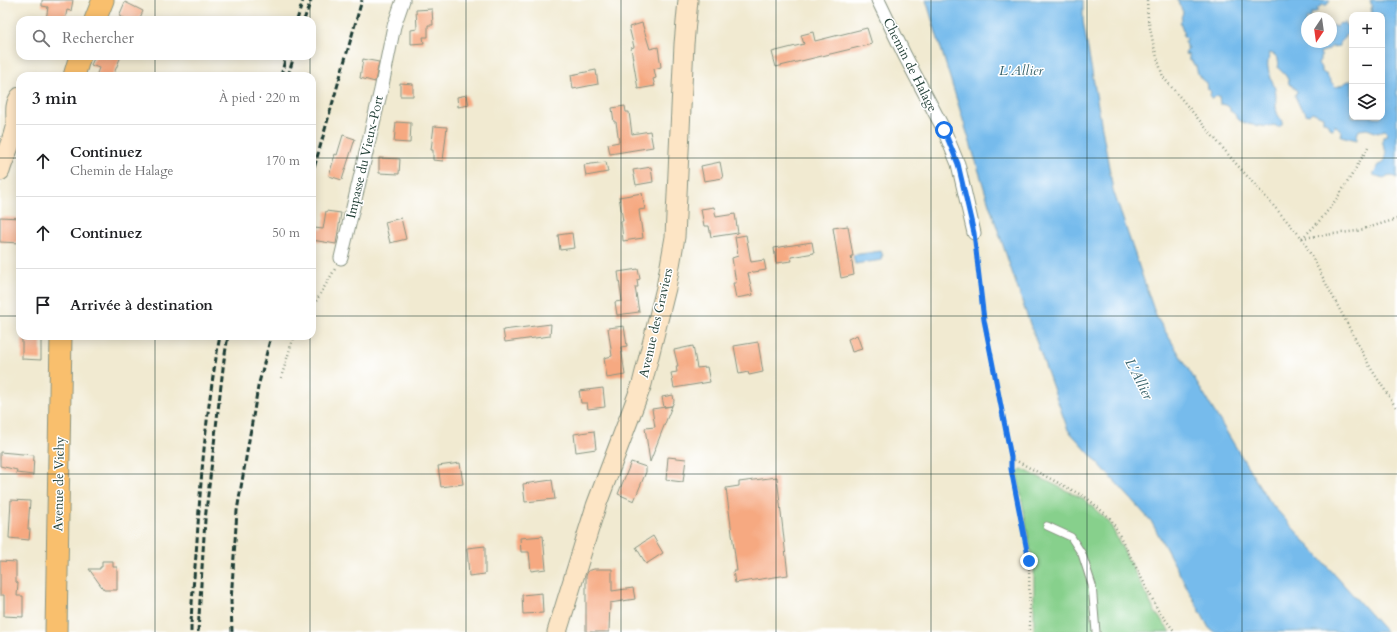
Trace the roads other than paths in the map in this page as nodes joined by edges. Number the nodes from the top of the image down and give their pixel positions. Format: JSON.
{"nodes":[{"id":1,"x":103,"y":0,"type":"edge"},
{"id":2,"x":402,"y":0,"type":"edge"},
{"id":3,"x":688,"y":0,"type":"edge"},
{"id":4,"x":878,"y":0,"type":"edge"},
{"id":5,"x":97,"y":16,"type":"edge"},
{"id":6,"x":79,"y":60,"type":"edge"},
{"id":7,"x":75,"y":72,"type":"edge"},
{"id":8,"x":16,"y":105,"type":"edge"},
{"id":9,"x":16,"y":120,"type":"edge"},
{"id":10,"x":16,"y":120,"type":"edge"},
{"id":11,"x":0,"y":171,"type":"edge"},
{"id":12,"x":974,"y":233,"type":"road end"},
{"id":13,"x":341,"y":258,"type":"road end"},
{"id":14,"x":61,"y":340,"type":"edge"},
{"id":15,"x":1047,"y":526,"type":"dead end"},
{"id":16,"x":56,"y":632,"type":"edge"},
{"id":17,"x":557,"y":632,"type":"edge"},
{"id":18,"x":1096,"y":632,"type":"edge"}],
"edges":[{"from":1,"to":5,"type":"main road"},
{"from":2,"to":13,"type":"street","name":"Impasse du Vieux-Port"},
{"from":3,"to":17,"type":"street","name":"Avenue des Graviers"},
{"from":4,"to":12,"type":"street","name":"Chemin de Halage"},
{"from":6,"to":7,"type":"main road"},
{"from":8,"to":10,"type":"street"},
{"from":9,"to":11,"type":"street"},
{"from":14,"to":16,"type":"main road","name":"Avenue de Vichy"},
{"from":15,"to":18,"type":"lane"}]}
